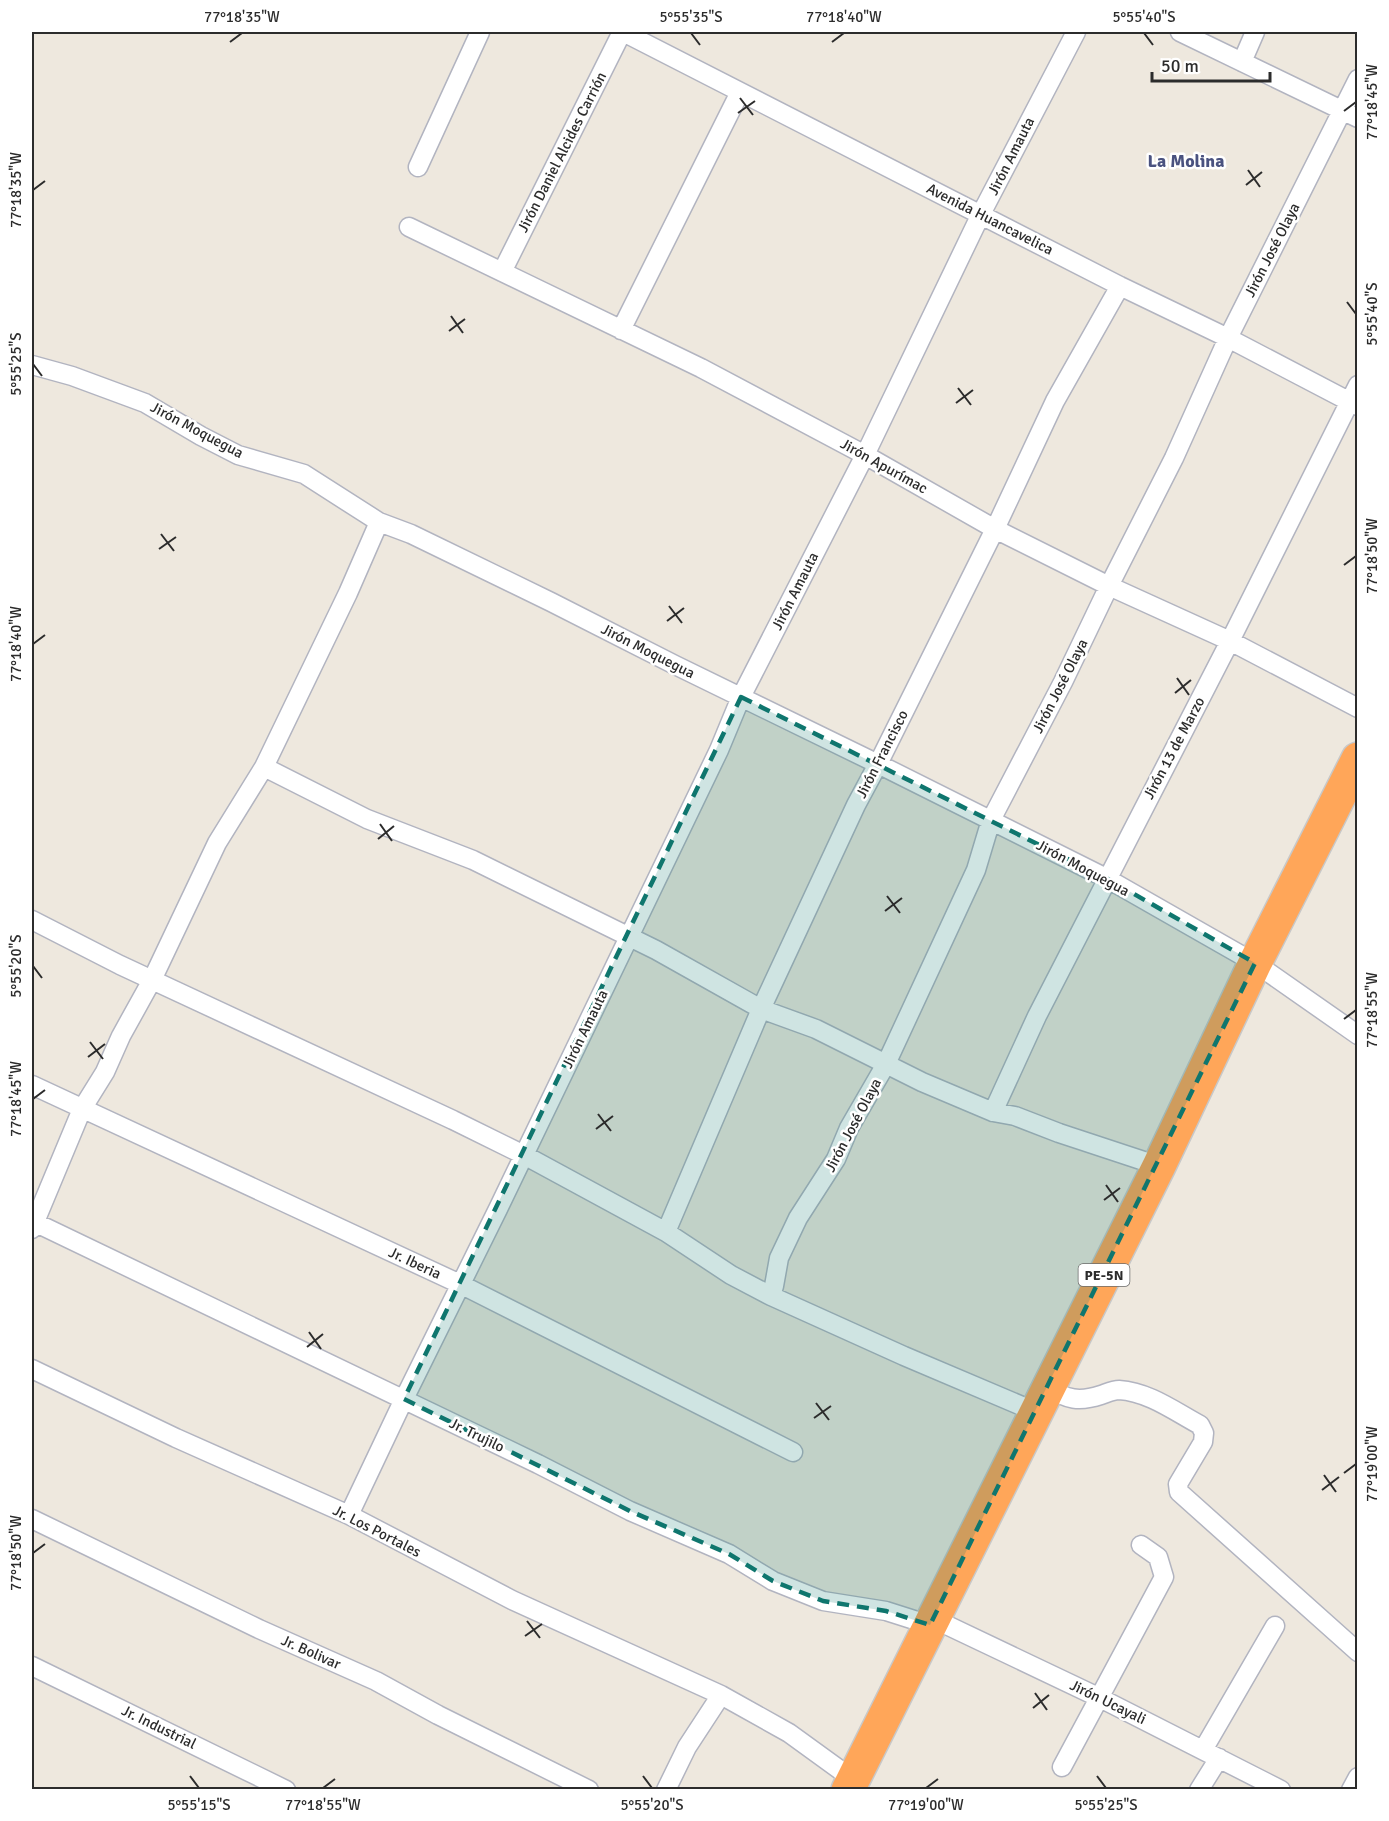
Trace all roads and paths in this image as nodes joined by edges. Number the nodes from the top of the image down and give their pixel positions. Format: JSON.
{"nodes":[{"id":1,"x":480,"y":32,"type":"edge"},
{"id":2,"x":623,"y":32,"type":"edge"},
{"id":3,"x":1076,"y":32,"type":"edge"},
{"id":4,"x":1179,"y":32,"type":"edge"},
{"id":5,"x":1255,"y":32,"type":"edge"},
{"id":6,"x":1242,"y":62,"type":"junction"},
{"id":7,"x":1358,"y":79,"type":"edge"},
{"id":8,"x":740,"y":92,"type":"junction"},
{"id":9,"x":1350,"y":114,"type":"edge"},
{"id":10,"x":418,"y":167,"type":"dead end"},
{"id":11,"x":981,"y":214,"type":"junction"},
{"id":12,"x":409,"y":227,"type":"dead end"},
{"id":13,"x":502,"y":272,"type":"junction"},
{"id":14,"x":1120,"y":286,"type":"junction"},
{"id":15,"x":621,"y":330,"type":"junction"},
{"id":16,"x":1228,"y":338,"type":"junction"},
{"id":17,"x":32,"y":365,"type":"edge"},
{"id":18,"x":1358,"y":385,"type":"edge"},
{"id":19,"x":1354,"y":404,"type":"edge"},
{"id":20,"x":865,"y":454,"type":"junction"},
{"id":21,"x":379,"y":522,"type":"junction"},
{"id":22,"x":995,"y":529,"type":"junction"},
{"id":23,"x":1109,"y":586,"type":"junction"},
{"id":24,"x":1230,"y":641,"type":"junction"},
{"id":25,"x":741,"y":697,"type":"junction"},
{"id":26,"x":1358,"y":708,"type":"edge"},
{"id":27,"x":1358,"y":759,"type":"edge"},
{"id":28,"x":878,"y":764,"type":"junction"},
{"id":29,"x":264,"y":767,"type":"junction"},
{"id":30,"x":991,"y":820,"type":"junction"},
{"id":31,"x":1106,"y":878,"type":"junction"},
{"id":32,"x":32,"y":920,"type":"edge"},
{"id":33,"x":630,"y":936,"type":"junction"},
{"id":34,"x":1255,"y":963,"type":"junction"},
{"id":35,"x":152,"y":980,"type":"junction"},
{"id":36,"x":761,"y":1009,"type":"junction"},
{"id":37,"x":1358,"y":1035,"type":"edge"},
{"id":38,"x":886,"y":1064,"type":"junction"},
{"id":39,"x":32,"y":1085,"type":"edge"},
{"id":40,"x":82,"y":1110,"type":"junction"},
{"id":41,"x":993,"y":1112,"type":"junction"},
{"id":42,"x":524,"y":1155,"type":"junction"},
{"id":43,"x":1159,"y":1166,"type":"junction"},
{"id":44,"x":32,"y":1224,"type":"edge"},
{"id":45,"x":666,"y":1232,"type":"junction"},
{"id":46,"x":460,"y":1284,"type":"junction"},
{"id":47,"x":771,"y":1296,"type":"junction"},
{"id":48,"x":32,"y":1370,"type":"edge"},
{"id":49,"x":404,"y":1399,"type":"junction"},
{"id":50,"x":1042,"y":1400,"type":"junction"},
{"id":51,"x":793,"y":1452,"type":"dead end"},
{"id":52,"x":349,"y":1515,"type":"junction"},
{"id":53,"x":32,"y":1519,"type":"edge"},
{"id":54,"x":1142,"y":1545,"type":"dead end"},
{"id":55,"x":932,"y":1622,"type":"junction"},
{"id":56,"x":1275,"y":1626,"type":"dead end"},
{"id":57,"x":1358,"y":1652,"type":"edge"},
{"id":58,"x":32,"y":1666,"type":"edge"},
{"id":59,"x":721,"y":1695,"type":"junction"},
{"id":60,"x":1100,"y":1698,"type":"junction"},
{"id":61,"x":1211,"y":1754,"type":"junction"},
{"id":62,"x":1062,"y":1767,"type":"dead end"},
{"id":63,"x":1358,"y":1777,"type":"edge"},
{"id":64,"x":856,"y":1786,"type":"edge"},
{"id":65,"x":286,"y":1790,"type":"edge"},
{"id":66,"x":589,"y":1790,"type":"edge"},
{"id":67,"x":666,"y":1790,"type":"edge"},
{"id":68,"x":1199,"y":1790,"type":"edge"},
{"id":69,"x":1281,"y":1790,"type":"edge"},
{"id":70,"x":1351,"y":1790,"type":"edge"}],
"edges":[{"from":1,"to":10,"type":"street"},
{"from":2,"to":8,"type":"street","name":"Avenida Huancavelica"},
{"from":2,"to":13,"type":"street","name":"Jirón Daniel Alcides Carrión"},
{"from":3,"to":11,"type":"street","name":"Jirón Amauta"},
{"from":4,"to":6,"type":"street"},
{"from":5,"to":6,"type":"street"},
{"from":6,"to":9,"type":"street"},
{"from":7,"to":9,"type":"street","name":"Jirón José Olaya"},
{"from":8,"to":11,"type":"street","name":"Avenida Huancavelica"},
{"from":8,"to":15,"type":"street"},
{"from":9,"to":16,"type":"street","name":"Jirón José Olaya"},
{"from":11,"to":14,"type":"street","name":"Avenida Huancavelica"},
{"from":11,"to":20,"type":"street","name":"Jirón Amauta"},
{"from":12,"to":13,"type":"street","name":"Jirón Apurímac"},
{"from":13,"to":15,"type":"street","name":"Jirón Apurímac"},
{"from":14,"to":16,"type":"street","name":"Avenida Huancavelica"},
{"from":14,"to":22,"type":"street","name":"Jirón Francisco"},
{"from":15,"to":20,"type":"street","name":"Jirón Apurímac"},
{"from":16,"to":19,"type":"street","name":"Avenida Huancavelica"},
{"from":16,"to":23,"type":"street","name":"Jirón José Olaya"},
{"from":17,"to":21,"type":"street","name":"Jirón Moquegua"},
{"from":18,"to":19,"type":"street","name":"Jirón 13 de Marzo"},
{"from":19,"to":24,"type":"street","name":"Jirón 13 de Marzo"},
{"from":20,"to":22,"type":"street","name":"Jirón Apurímac"},
{"from":20,"to":25,"type":"street","name":"Jirón Amauta"},
{"from":21,"to":25,"type":"street","name":"Jirón Moquegua"},
{"from":21,"to":29,"type":"street"},
{"from":22,"to":23,"type":"street","name":"Jirón Apurímac"},
{"from":22,"to":28,"type":"street","name":"Jirón Francisco"},
{"from":23,"to":24,"type":"street","name":"Jirón Apurímac"},
{"from":23,"to":30,"type":"street","name":"Jirón José Olaya"},
{"from":24,"to":26,"type":"street","name":"Jirón Apurímac"},
{"from":24,"to":31,"type":"street","name":"Jirón 13 de Marzo"},
{"from":25,"to":28,"type":"street","name":"Jirón Moquegua"},
{"from":25,"to":33,"type":"street","name":"Jirón Amauta"},
{"from":27,"to":34,"type":"highway","number":"PE-5N"},
{"from":28,"to":30,"type":"street","name":"Jirón Moquegua"},
{"from":28,"to":36,"type":"street","name":"Jirón Francisco"},
{"from":29,"to":33,"type":"street"},
{"from":29,"to":35,"type":"street"},
{"from":30,"to":31,"type":"street","name":"Jirón Moquegua"},
{"from":30,"to":38,"type":"street","name":"Jirón José Olaya"},
{"from":31,"to":34,"type":"street","name":"Jirón Moquegua"},
{"from":31,"to":41,"type":"street","name":"Jirón 13 de Marzo"},
{"from":32,"to":35,"type":"street"},
{"from":33,"to":36,"type":"street"},
{"from":33,"to":42,"type":"street","name":"Jirón Amauta"},
{"from":34,"to":37,"type":"street","name":"Jirón Moquegua"},
{"from":34,"to":43,"type":"highway","number":"PE-5N"},
{"from":35,"to":40,"type":"street"},
{"from":35,"to":42,"type":"street"},
{"from":36,"to":38,"type":"street"},
{"from":36,"to":45,"type":"street","name":"Jirón Francisco"},
{"from":38,"to":41,"type":"street"},
{"from":38,"to":47,"type":"street","name":"Jirón José Olaya"},
{"from":39,"to":40,"type":"street","name":"Jr. Iberia"},
{"from":40,"to":44,"type":"street"},
{"from":40,"to":46,"type":"street","name":"Jr. Iberia"},
{"from":41,"to":43,"type":"street"},
{"from":42,"to":45,"type":"street"},
{"from":42,"to":46,"type":"street","name":"Jirón Amauta"},
{"from":43,"to":50,"type":"highway","number":"PE-5N"},
{"from":44,"to":49,"type":"street","name":"Jr. Trujilo"},
{"from":45,"to":47,"type":"street"},
{"from":46,"to":49,"type":"street","name":"Jirón Amauta"},
{"from":46,"to":51,"type":"street","name":"Jr. Iberia"},
{"from":47,"to":50,"type":"street"},
{"from":48,"to":52,"type":"street","name":"Jr. Los Portales"},
{"from":49,"to":52,"type":"street","name":"Jirón Amauta"},
{"from":49,"to":55,"type":"street","name":"Jr. Trujilo"},
{"from":50,"to":55,"type":"highway","number":"PE-5N"},
{"from":50,"to":57,"type":"street"},
{"from":52,"to":59,"type":"street","name":"Jr. Los Portales"},
{"from":53,"to":66,"type":"street","name":"Jr. Bolivar"},
{"from":54,"to":60,"type":"street"},
{"from":55,"to":60,"type":"street","name":"Jirón Ucayali"},
{"from":55,"to":64,"type":"highway","number":"PE-5N"},
{"from":56,"to":61,"type":"street"},
{"from":58,"to":65,"type":"street","name":"Jr. Industrial"},
{"from":59,"to":64,"type":"street","name":"Jr. Los Portales"},
{"from":59,"to":67,"type":"street"},
{"from":60,"to":61,"type":"street","name":"Jirón Ucayali"},
{"from":60,"to":62,"type":"street"},
{"from":61,"to":68,"type":"street"},
{"from":61,"to":69,"type":"street","name":"Jirón Ucayali"},
{"from":63,"to":70,"type":"street"}]}
